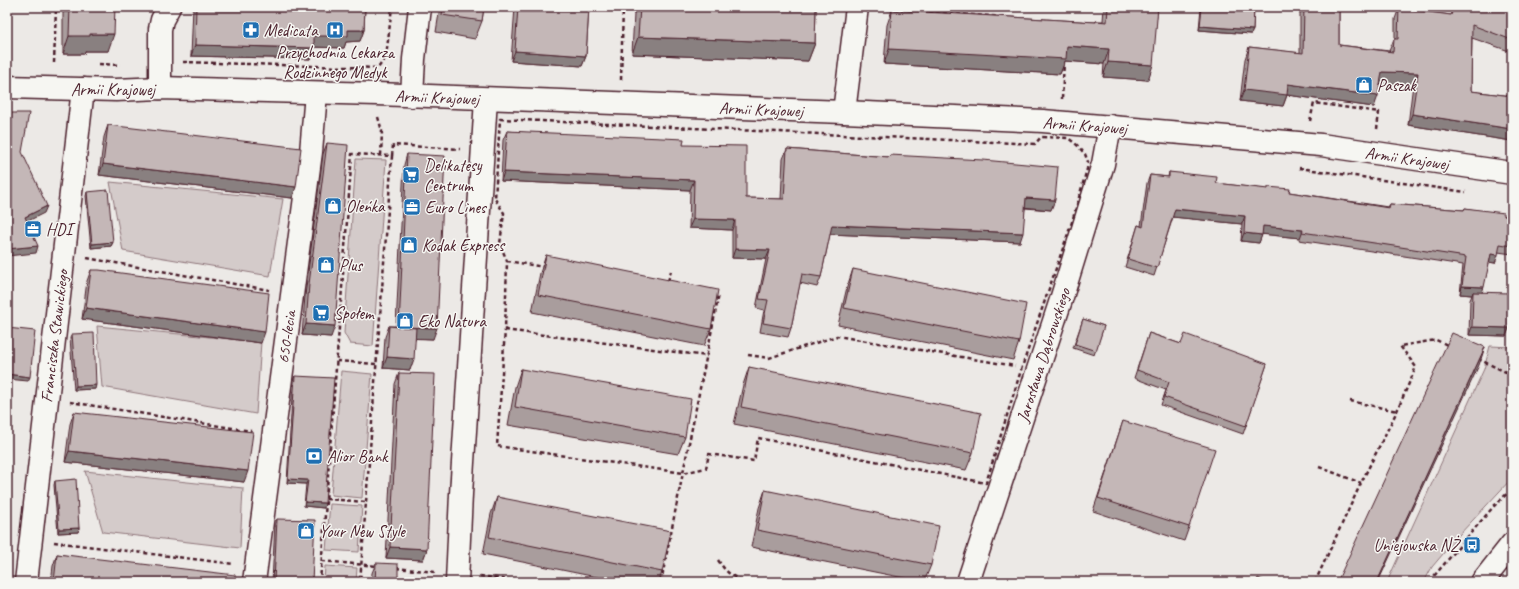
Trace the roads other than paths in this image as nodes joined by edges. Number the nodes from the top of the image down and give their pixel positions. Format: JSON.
{"nodes":[{"id":1,"x":169,"y":7,"type":"edge"},
{"id":2,"x":420,"y":7,"type":"edge"},
{"id":3,"x":867,"y":11,"type":"edge"},
{"id":4,"x":7,"y":87,"type":"edge"},
{"id":5,"x":160,"y":88,"type":"junction"},
{"id":6,"x":83,"y":89,"type":"junction"},
{"id":7,"x":316,"y":92,"type":"junction"},
{"id":8,"x":412,"y":96,"type":"junction"},
{"id":9,"x":486,"y":99,"type":"junction"},
{"id":10,"x":844,"y":112,"type":"junction"},
{"id":11,"x":1110,"y":126,"type":"junction"},
{"id":12,"x":1512,"y":173,"type":"edge"},
{"id":13,"x":1512,"y":544,"type":"edge"},
{"id":14,"x":26,"y":582,"type":"edge"},
{"id":15,"x":254,"y":582,"type":"edge"},
{"id":16,"x":457,"y":582,"type":"edge"},
{"id":17,"x":968,"y":582,"type":"edge"},
{"id":18,"x":1482,"y":582,"type":"edge"}],
"edges":[{"from":1,"to":5,"type":"street"},
{"from":2,"to":8,"type":"street"},
{"from":3,"to":10,"type":"street"},
{"from":4,"to":6,"type":"street","name":"Armii Krajowej"},
{"from":5,"to":6,"type":"street","name":"Armii Krajowej"},
{"from":5,"to":7,"type":"street","name":"Armii Krajowej"},
{"from":6,"to":14,"type":"street","name":"Franciszka Stawickiego"},
{"from":7,"to":8,"type":"street","name":"Armii Krajowej"},
{"from":7,"to":15,"type":"street","name":"650-lecia"},
{"from":8,"to":9,"type":"street","name":"Armii Krajowej"},
{"from":9,"to":10,"type":"street","name":"Armii Krajowej"},
{"from":9,"to":16,"type":"street"},
{"from":10,"to":11,"type":"street","name":"Armii Krajowej"},
{"from":11,"to":12,"type":"street","name":"Armii Krajowej"},
{"from":11,"to":17,"type":"street","name":"Jarosława Dąbrowskiego"},
{"from":13,"to":18,"type":"street"}]}
